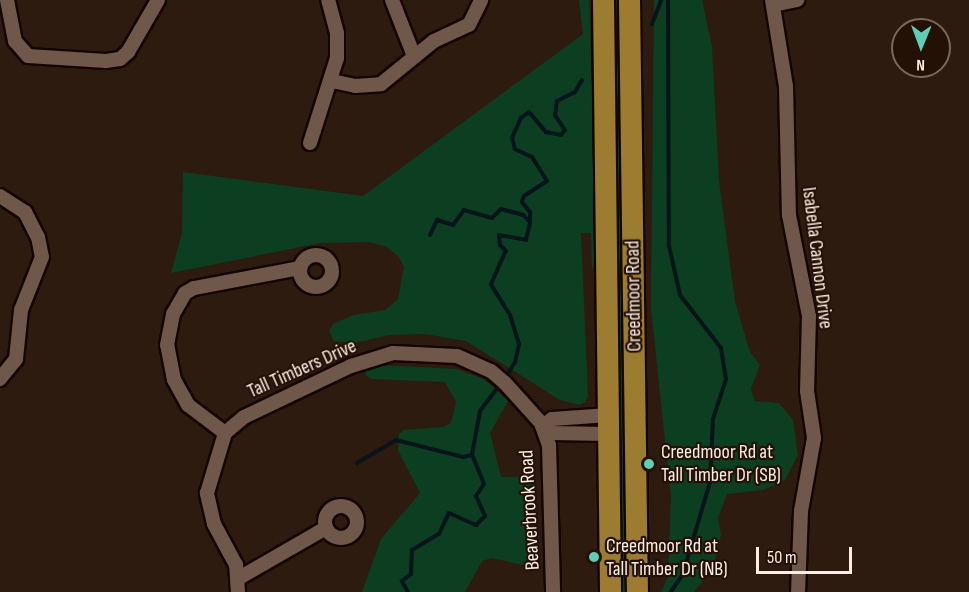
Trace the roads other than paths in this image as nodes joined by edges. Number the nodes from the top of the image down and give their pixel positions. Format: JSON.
{"nodes":[{"id":1,"x":7,"y":0,"type":"edge"},
{"id":2,"x":158,"y":0,"type":"edge"},
{"id":3,"x":328,"y":0,"type":"edge"},
{"id":4,"x":392,"y":0,"type":"edge"},
{"id":5,"x":481,"y":0,"type":"edge"},
{"id":6,"x":603,"y":0,"type":"edge"},
{"id":7,"x":629,"y":0,"type":"edge"},
{"id":8,"x":797,"y":0,"type":"edge"},
{"id":9,"x":772,"y":2,"type":"edge"},
{"id":10,"x":414,"y":56,"type":"junction"},
{"id":11,"x":332,"y":81,"type":"junction"},
{"id":12,"x":310,"y":143,"type":"dead end"},
{"id":13,"x":0,"y":196,"type":"edge"},
{"id":14,"x":300,"y":268,"type":"dead end"},
{"id":15,"x":0,"y":379,"type":"edge"},
{"id":16,"x":609,"y":424,"type":"junction"},
{"id":17,"x":542,"y":426,"type":"junction"},
{"id":18,"x":225,"y":433,"type":"junction"},
{"id":19,"x":326,"y":528,"type":"dead end"},
{"id":20,"x":238,"y":585,"type":"edge"},
{"id":21,"x":553,"y":592,"type":"edge"},
{"id":22,"x":610,"y":592,"type":"edge"},
{"id":23,"x":637,"y":592,"type":"edge"},
{"id":24,"x":798,"y":592,"type":"edge"}],
"edges":[{"from":1,"to":2,"type":"street"},
{"from":3,"to":11,"type":"street"},
{"from":4,"to":10,"type":"street"},
{"from":5,"to":10,"type":"street"},
{"from":6,"to":16,"type":"main road","name":"Creedmoor Road"},
{"from":7,"to":23,"type":"main road","name":"Creedmoor Road"},
{"from":8,"to":9,"type":"street"},
{"from":9,"to":24,"type":"street","name":"Isabella Cannon Drive"},
{"from":10,"to":11,"type":"street"},
{"from":11,"to":12,"type":"street"},
{"from":13,"to":15,"type":"street"},
{"from":14,"to":18,"type":"street"},
{"from":16,"to":17,"type":"street"},
{"from":16,"to":22,"type":"main road","name":"Creedmoor Road"},
{"from":17,"to":18,"type":"street","name":"Tall Timbers Drive"},
{"from":17,"to":21,"type":"street","name":"Beaverbrook Road"},
{"from":18,"to":20,"type":"street"},
{"from":19,"to":20,"type":"street"}]}
